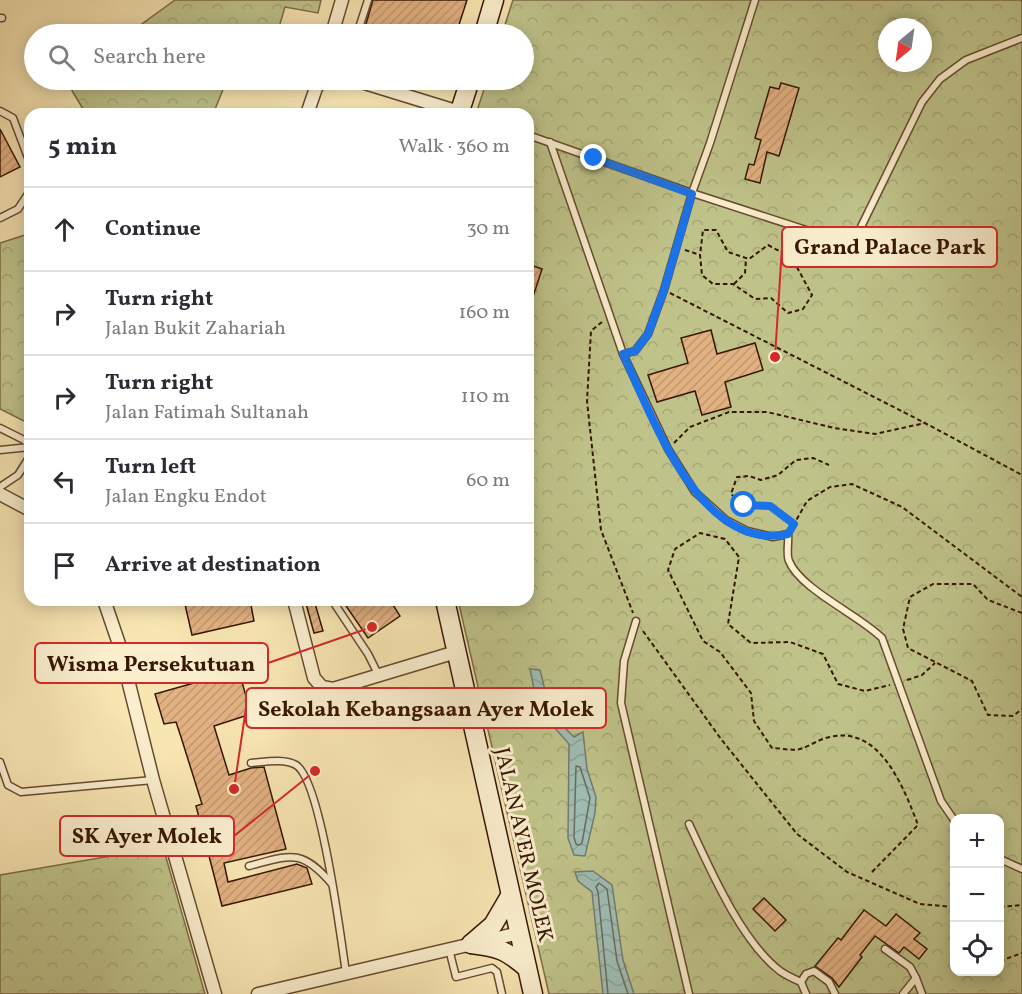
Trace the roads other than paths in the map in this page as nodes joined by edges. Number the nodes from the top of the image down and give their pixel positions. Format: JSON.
{"nodes":[{"id":1,"x":342,"y":0,"type":"edge"},
{"id":2,"x":368,"y":0,"type":"edge"},
{"id":3,"x":494,"y":0,"type":"edge"},
{"id":4,"x":755,"y":0,"type":"edge"},
{"id":5,"x":335,"y":24,"type":"edge"},
{"id":6,"x":360,"y":24,"type":"edge"},
{"id":7,"x":487,"y":24,"type":"edge"},
{"id":8,"x":1022,"y":38,"type":"edge"},
{"id":9,"x":315,"y":90,"type":"edge"},
{"id":10,"x":387,"y":90,"type":"edge"},
{"id":11,"x":468,"y":90,"type":"edge"},
{"id":12,"x":309,"y":108,"type":"edge"},
{"id":13,"x":446,"y":108,"type":"edge"},
{"id":14,"x":463,"y":108,"type":"edge"},
{"id":15,"x":0,"y":111,"type":"edge"},
{"id":16,"x":534,"y":137,"type":"edge"},
{"id":17,"x":550,"y":142,"type":"junction"},
{"id":18,"x":24,"y":147,"type":"edge"},
{"id":19,"x":692,"y":194,"type":"junction"},
{"id":20,"x":24,"y":200,"type":"edge"},
{"id":21,"x":0,"y":218,"type":"edge"},
{"id":22,"x":623,"y":354,"type":"junction"},
{"id":23,"x":0,"y":429,"type":"edge"},
{"id":24,"x":24,"y":440,"type":"edge"},
{"id":25,"x":24,"y":448,"type":"edge"},
{"id":26,"x":0,"y":450,"type":"edge"},
{"id":27,"x":24,"y":466,"type":"edge"},
{"id":28,"x":0,"y":488,"type":"edge"},
{"id":29,"x":0,"y":494,"type":"edge"},
{"id":30,"x":24,"y":507,"type":"edge"},
{"id":31,"x":106,"y":606,"type":"edge"},
{"id":32,"x":296,"y":606,"type":"edge"},
{"id":33,"x":336,"y":606,"type":"edge"},
{"id":34,"x":445,"y":606,"type":"edge"},
{"id":35,"x":636,"y":621,"type":"road end"},
{"id":36,"x":456,"y":652,"type":"junction"},
{"id":37,"x":379,"y":676,"type":"junction"},
{"id":38,"x":0,"y":762,"type":"edge"},
{"id":39,"x":251,"y":763,"type":"dead end"},
{"id":40,"x":153,"y":780,"type":"junction"},
{"id":41,"x":950,"y":814,"type":"edge"},
{"id":42,"x":689,"y":824,"type":"dead end"},
{"id":43,"x":1004,"y":861,"type":"edge"},
{"id":44,"x":249,"y":866,"type":"dead end"},
{"id":45,"x":1022,"y":869,"type":"edge"},
{"id":46,"x":333,"y":884,"type":"junction"},
{"id":47,"x":510,"y":896,"type":"junction"},
{"id":48,"x":519,"y":933,"type":"junction"},
{"id":49,"x":471,"y":944,"type":"junction"},
{"id":50,"x":885,"y":949,"type":"dead end"},
{"id":51,"x":449,"y":950,"type":"junction"},
{"id":52,"x":527,"y":968,"type":"junction"},
{"id":53,"x":346,"y":974,"type":"junction"},
{"id":54,"x":916,"y":978,"type":"junction"},
{"id":55,"x":801,"y":982,"type":"junction"},
{"id":56,"x":215,"y":994,"type":"edge"},
{"id":57,"x":258,"y":994,"type":"edge"},
{"id":58,"x":502,"y":994,"type":"edge"},
{"id":59,"x":533,"y":994,"type":"edge"},
{"id":60,"x":689,"y":994,"type":"edge"},
{"id":61,"x":806,"y":994,"type":"edge"},
{"id":62,"x":835,"y":994,"type":"edge"},
{"id":63,"x":903,"y":994,"type":"edge"},
{"id":64,"x":921,"y":994,"type":"edge"}],
"edges":[{"from":1,"to":5,"type":"street"},
{"from":2,"to":6,"type":"lane"},
{"from":3,"to":7,"type":"main road"},
{"from":4,"to":19,"type":"lane"},
{"from":8,"to":19,"type":"lane"},
{"from":9,"to":12,"type":"street"},
{"from":10,"to":13,"type":"street"},
{"from":11,"to":14,"type":"main road"},
{"from":15,"to":18,"type":"lane"},
{"from":16,"to":17,"type":"lane"},
{"from":17,"to":19,"type":"lane"},
{"from":17,"to":22,"type":"lane"},
{"from":19,"to":22,"type":"lane"},
{"from":20,"to":21,"type":"lane"},
{"from":22,"to":41,"type":"lane"},
{"from":23,"to":24,"type":"lane"},
{"from":25,"to":26,"type":"lane"},
{"from":27,"to":28,"type":"lane"},
{"from":29,"to":30,"type":"street"},
{"from":31,"to":40,"type":"street"},
{"from":32,"to":37,"type":"street"},
{"from":33,"to":37,"type":"lane"},
{"from":34,"to":36,"type":"main road","name":"JALAN AYER MOLEK"},
{"from":35,"to":60,"type":"lane"},
{"from":36,"to":37,"type":"street"},
{"from":36,"to":47,"type":"main road","name":"JALAN AYER MOLEK"},
{"from":38,"to":40,"type":"lane"},
{"from":39,"to":46,"type":"lane"},
{"from":40,"to":56,"type":"street"},
{"from":42,"to":55,"type":"lane"},
{"from":43,"to":45,"type":"lane"},
{"from":44,"to":46,"type":"lane"},
{"from":46,"to":53,"type":"lane"},
{"from":47,"to":48,"type":"main road","name":"JALAN AYER MOLEK"},
{"from":47,"to":49,"type":"main road"},
{"from":48,"to":49,"type":"street"},
{"from":48,"to":52,"type":"main road","name":"JALAN AYER MOLEK"},
{"from":49,"to":51,"type":"street"},
{"from":49,"to":52,"type":"main road"},
{"from":50,"to":54,"type":"lane"},
{"from":51,"to":53,"type":"street"},
{"from":51,"to":58,"type":"lane"},
{"from":52,"to":59,"type":"main road","name":"JALAN AYER MOLEK"},
{"from":53,"to":57,"type":"street"},
{"from":54,"to":63,"type":"lane"},
{"from":54,"to":64,"type":"lane"},
{"from":55,"to":61,"type":"lane"},
{"from":55,"to":62,"type":"lane"}]}
